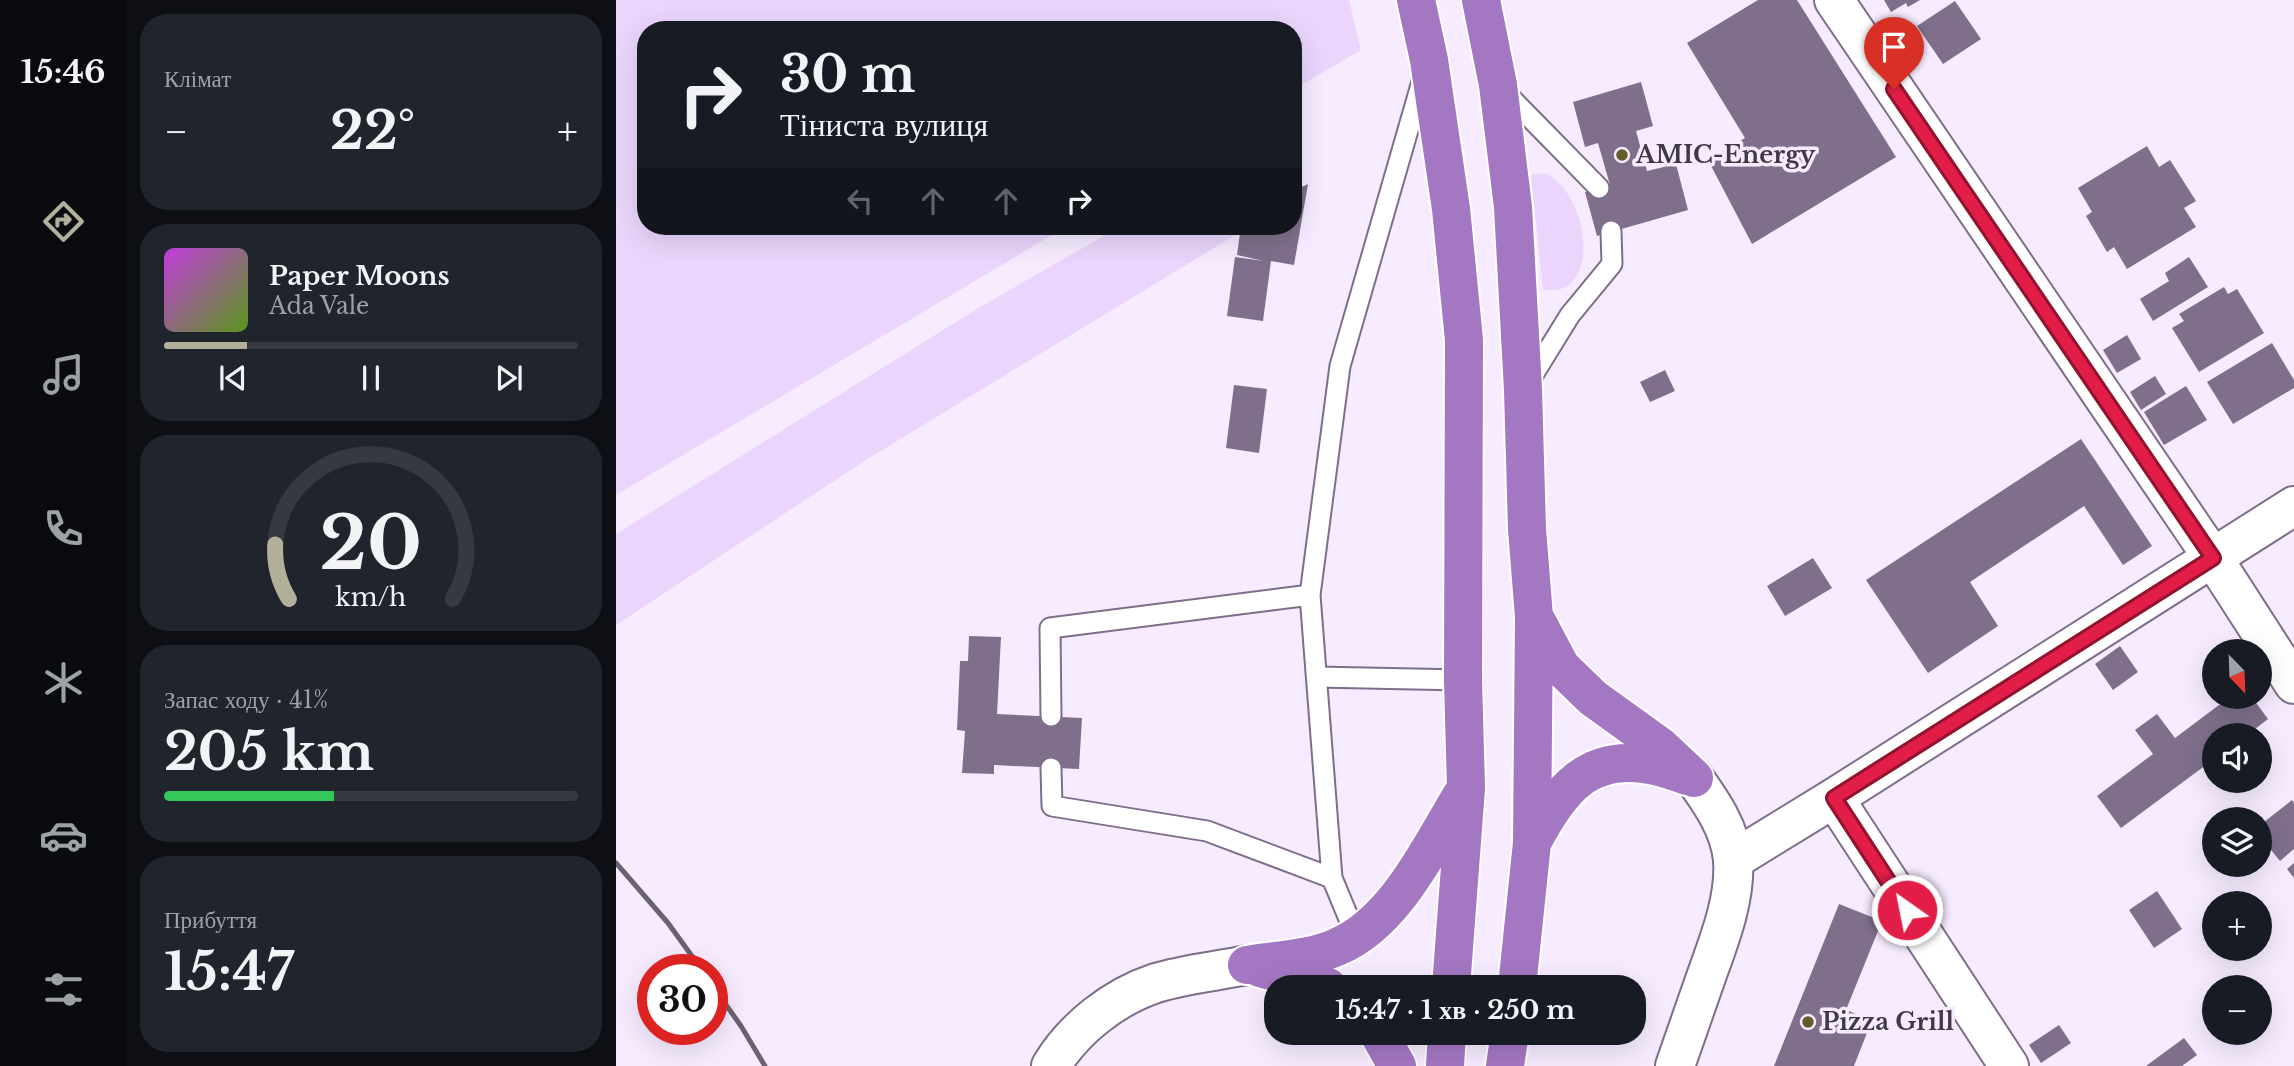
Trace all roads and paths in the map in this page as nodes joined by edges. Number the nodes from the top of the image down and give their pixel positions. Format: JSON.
{"nodes":[{"id":1,"x":1416,"y":0,"type":"edge"},
{"id":2,"x":1481,"y":0,"type":"edge"},
{"id":3,"x":1834,"y":0,"type":"edge"},
{"id":4,"x":1429,"y":61,"type":"junction"},
{"id":5,"x":1498,"y":85,"type":"junction"},
{"id":6,"x":1599,"y":188,"type":"dead end"},
{"id":7,"x":1611,"y":232,"type":"dead end"},
{"id":8,"x":1523,"y":390,"type":"junction"},
{"id":9,"x":2294,"y":506,"type":"edge"},
{"id":10,"x":2213,"y":558,"type":"junction"},
{"id":11,"x":1310,"y":595,"type":"junction"},
{"id":12,"x":1534,"y":617,"type":"junction"},
{"id":13,"x":1317,"y":677,"type":"junction"},
{"id":14,"x":1463,"y":680,"type":"junction"},
{"id":15,"x":2294,"y":684,"type":"edge"},
{"id":16,"x":1051,"y":716,"type":"dead end"},
{"id":17,"x":1051,"y":768,"type":"dead end"},
{"id":18,"x":1694,"y":778,"type":"junction"},
{"id":19,"x":1466,"y":788,"type":"junction"},
{"id":20,"x":1834,"y":798,"type":"junction"},
{"id":21,"x":1532,"y":843,"type":"junction"},
{"id":22,"x":1732,"y":860,"type":"junction"},
{"id":23,"x":1332,"y":878,"type":"junction"},
{"id":24,"x":1357,"y":937,"type":"junction"},
{"id":25,"x":1247,"y":965,"type":"junction"},
{"id":26,"x":1284,"y":975,"type":"edge"},
{"id":27,"x":1452,"y":975,"type":"edge"},
{"id":28,"x":1518,"y":975,"type":"edge"},
{"id":29,"x":1385,"y":1045,"type":"edge"},
{"id":30,"x":1446,"y":1045,"type":"edge"},
{"id":31,"x":1508,"y":1045,"type":"edge"},
{"id":32,"x":1051,"y":1066,"type":"edge"},
{"id":33,"x":1397,"y":1066,"type":"edge"},
{"id":34,"x":1445,"y":1066,"type":"edge"},
{"id":35,"x":1505,"y":1066,"type":"edge"},
{"id":36,"x":1675,"y":1066,"type":"edge"},
{"id":37,"x":2009,"y":1066,"type":"edge"}],
"edges":[{"from":1,"to":4,"type":"highway"},
{"from":2,"to":5,"type":"highway"},
{"from":3,"to":10,"type":"street"},
{"from":4,"to":11,"type":"lane"},
{"from":4,"to":14,"type":"highway"},
{"from":5,"to":6,"type":"lane"},
{"from":5,"to":8,"type":"highway"},
{"from":7,"to":8,"type":"lane"},
{"from":8,"to":12,"type":"highway"},
{"from":9,"to":10,"type":"street"},
{"from":10,"to":15,"type":"street"},
{"from":10,"to":20,"type":"street"},
{"from":11,"to":13,"type":"lane"},
{"from":11,"to":16,"type":"lane"},
{"from":12,"to":18,"type":"highway"},
{"from":12,"to":21,"type":"highway"},
{"from":13,"to":14,"type":"lane"},
{"from":13,"to":23,"type":"lane"},
{"from":14,"to":19,"type":"highway"},
{"from":17,"to":23,"type":"lane"},
{"from":18,"to":21,"type":"highway"},
{"from":18,"to":22,"type":"street"},
{"from":19,"to":24,"type":"highway"},
{"from":19,"to":27,"type":"highway"},
{"from":20,"to":22,"type":"street"},
{"from":20,"to":37,"type":"street"},
{"from":21,"to":28,"type":"highway"},
{"from":22,"to":36,"type":"street"},
{"from":23,"to":24,"type":"lane"},
{"from":24,"to":25,"type":"highway"},
{"from":25,"to":26,"type":"highway"},
{"from":25,"to":32,"type":"street"},
{"from":29,"to":33,"type":"highway"},
{"from":30,"to":34,"type":"highway"},
{"from":31,"to":35,"type":"highway"}]}
